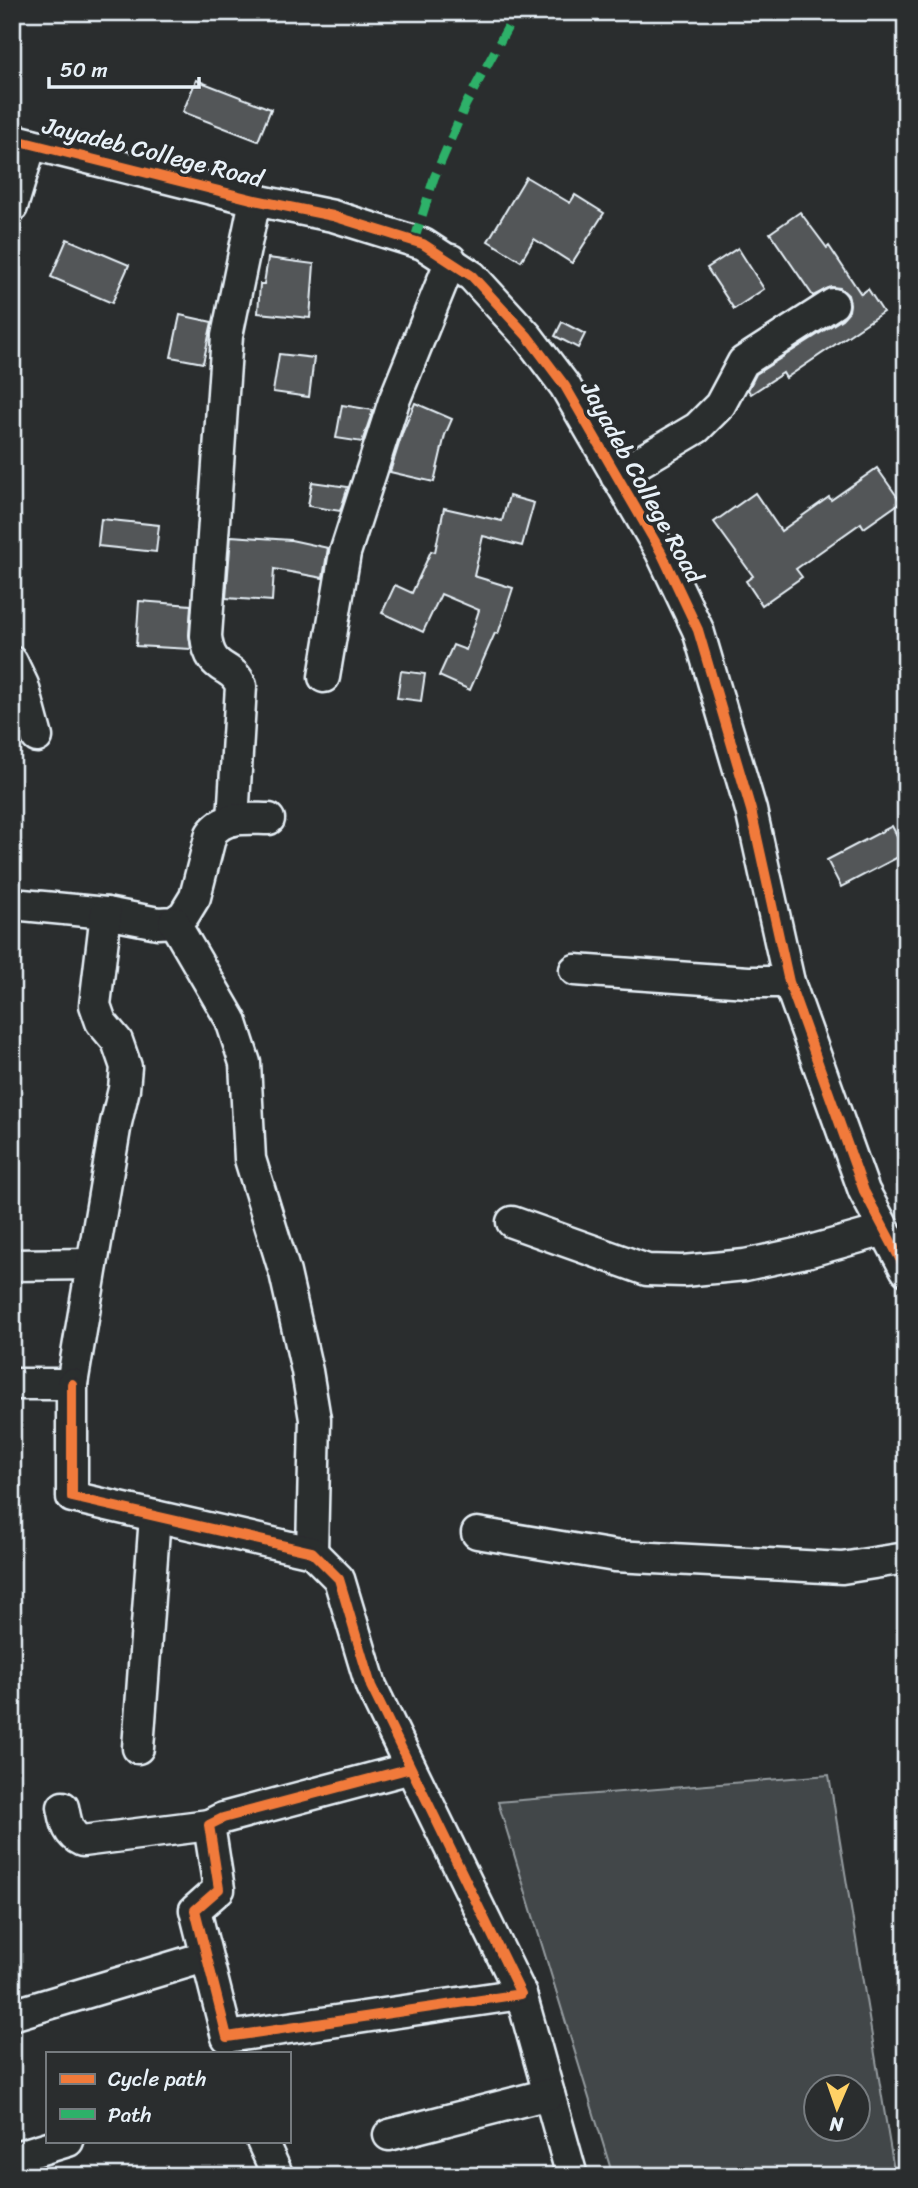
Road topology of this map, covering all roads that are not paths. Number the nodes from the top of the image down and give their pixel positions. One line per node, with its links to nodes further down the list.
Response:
1 (22, 141): 2 (street, Jayadeb College Road); 3 (street)
2 (255, 200): 4 (street, Jayadeb College Road); 11 (street)
3 (12, 207)
4 (451, 260): 6 (street, Jayadeb College Road); 8 (street)
5 (833, 304): 6 (street)
6 (616, 476): 16 (street, Jayadeb College Road)
7 (12, 662): 9 (street)
8 (324, 677)
9 (37, 737)
10 (269, 819): 11 (street)
11 (233, 820): 14 (street)
12 (12, 904): 13 (street)
13 (106, 913): 14 (street); 19 (street)
14 (174, 922): 26 (street)
15 (575, 970): 16 (street)
16 (789, 982): 18 (street, Jayadeb College Road)
17 (512, 1222): 18 (street)
18 (884, 1230): 21 (street, Jayadeb College Road)
19 (92, 1264): 20 (street); 23 (street)
20 (12, 1265)
21 (906, 1270)
22 (12, 1384): 23 (street)
23 (72, 1384): 24 (street)
24 (155, 1516): 26 (street); 28 (street)
25 (477, 1533): 27 (street)
26 (312, 1552): 29 (street)
27 (906, 1558)
28 (138, 1748)
29 (411, 1768): 31 (street); 33 (street)
30 (63, 1807): 31 (street)
31 (209, 1825): 32 (street)
32 (205, 1957): 34 (street); 35 (street)
33 (521, 1994): 35 (street); 36 (street)
34 (12, 2015)
35 (229, 2045)
36 (549, 2094): 37 (street); 42 (street)
37 (389, 2135)
38 (65, 2142): 40 (street)
39 (262, 2142): 41 (street)
40 (12, 2158)
41 (274, 2175)
42 (572, 2176)

